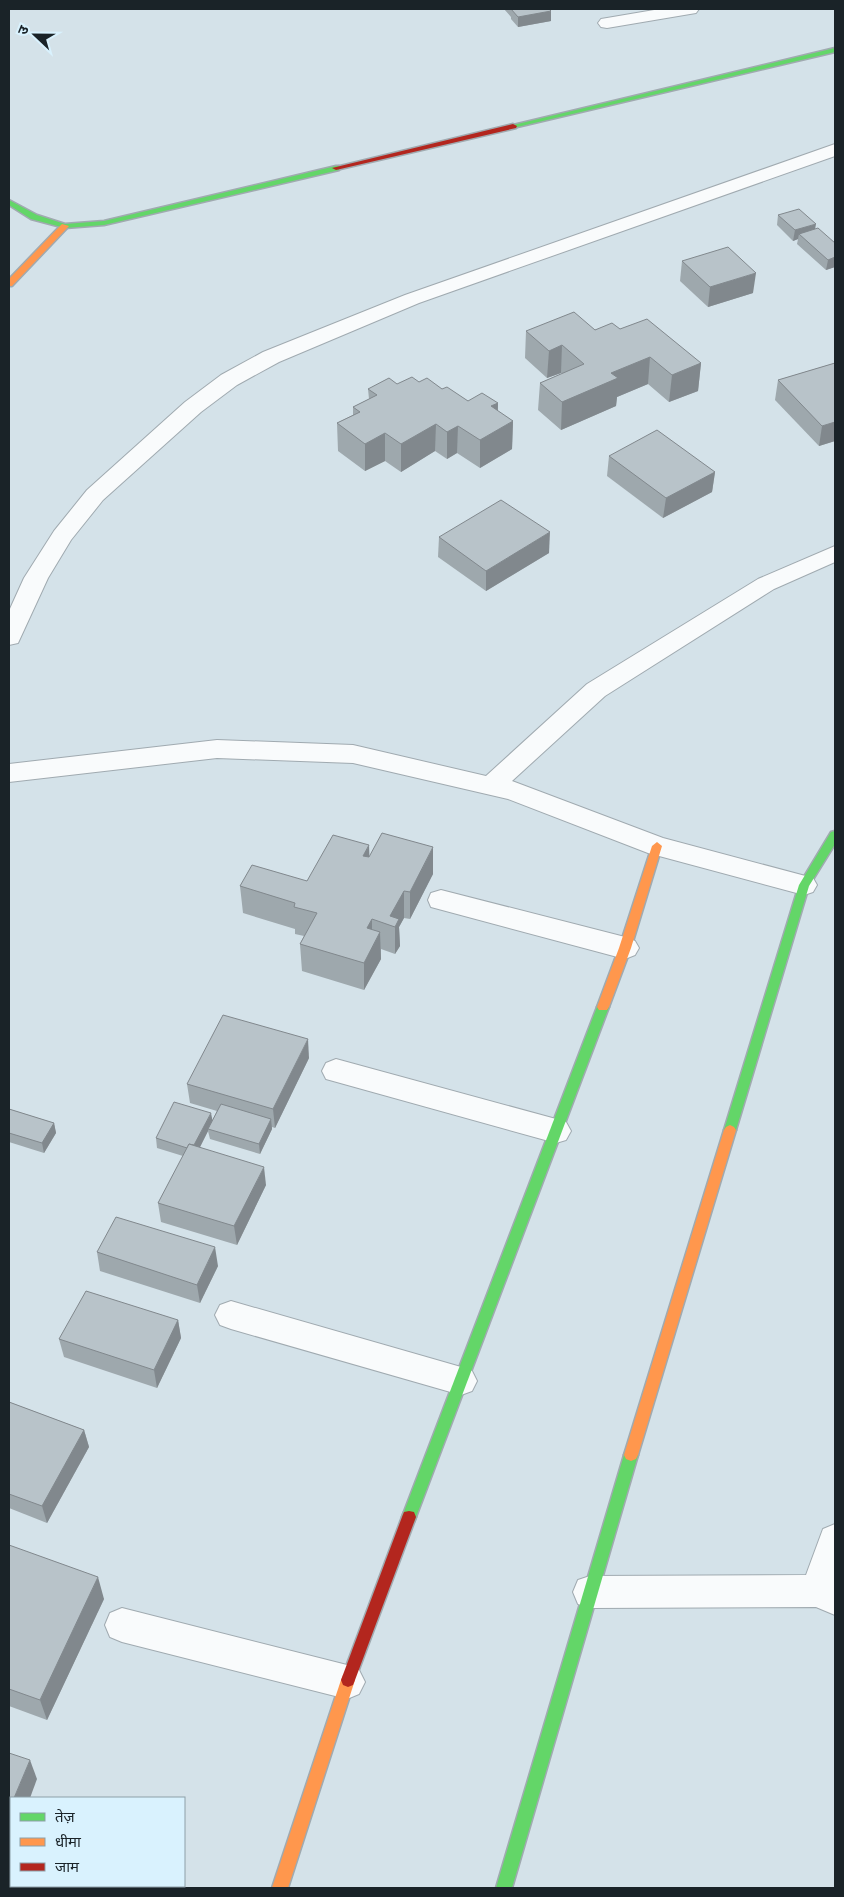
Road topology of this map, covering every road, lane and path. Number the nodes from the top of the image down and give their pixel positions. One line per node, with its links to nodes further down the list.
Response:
1 (690, 9): 2 (street)
2 (607, 23)
3 (835, 50): 6 (street)
4 (835, 150): 9 (street)
5 (9, 202): 6 (street)
6 (65, 226): 7 (street)
7 (9, 284)
8 (835, 553): 11 (street)
9 (9, 638)
10 (9, 773): 11 (street)
11 (492, 786): 13 (street)
12 (835, 835): 14 (street)
13 (657, 846): 14 (street); 16 (street)
14 (804, 885): 22 (street)
15 (442, 900): 16 (street)
16 (625, 948): 18 (street)
17 (336, 1071): 18 (street)
18 (556, 1130): 20 (street)
19 (231, 1315): 20 (street)
20 (461, 1381): 25 (street)
21 (835, 1540): 23 (street)
22 (590, 1592): 23 (street); 27 (street)
23 (827, 1595)
24 (122, 1625): 25 (street)
25 (347, 1682): 26 (street)
26 (280, 1888)
27 (504, 1888)

